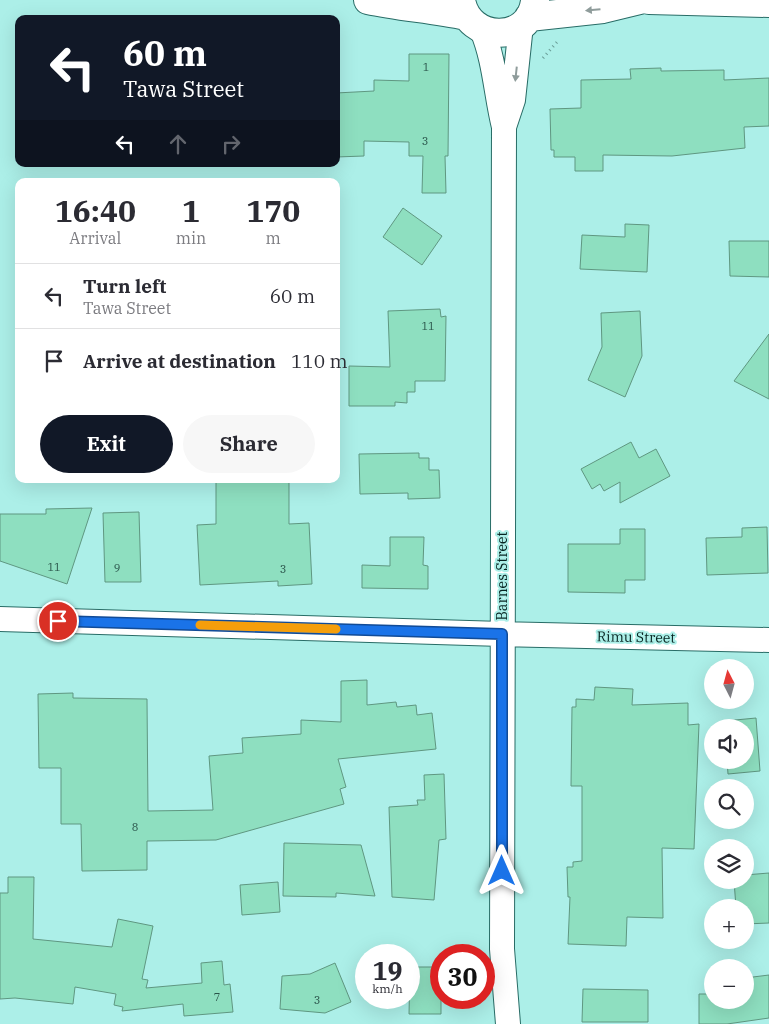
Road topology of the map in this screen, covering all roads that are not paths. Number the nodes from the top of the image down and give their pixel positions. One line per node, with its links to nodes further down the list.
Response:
1 (368, 0): 6 (street)
2 (640, 0): 5 (street, one-way to 5)
3 (649, 0): 4 (street)
4 (769, 3)
5 (528, 14): 6 (street); 7 (street, Barnes Street, one-way to 7)
6 (470, 15): 7 (street, Barnes Street)
7 (504, 127): 9 (street, Barnes Street)
8 (0, 619): 9 (street, Rimu Street)
9 (502, 634): 10 (street, Rimu Street); 11 (street, Barnes Street)
10 (769, 640)
11 (508, 1024)

